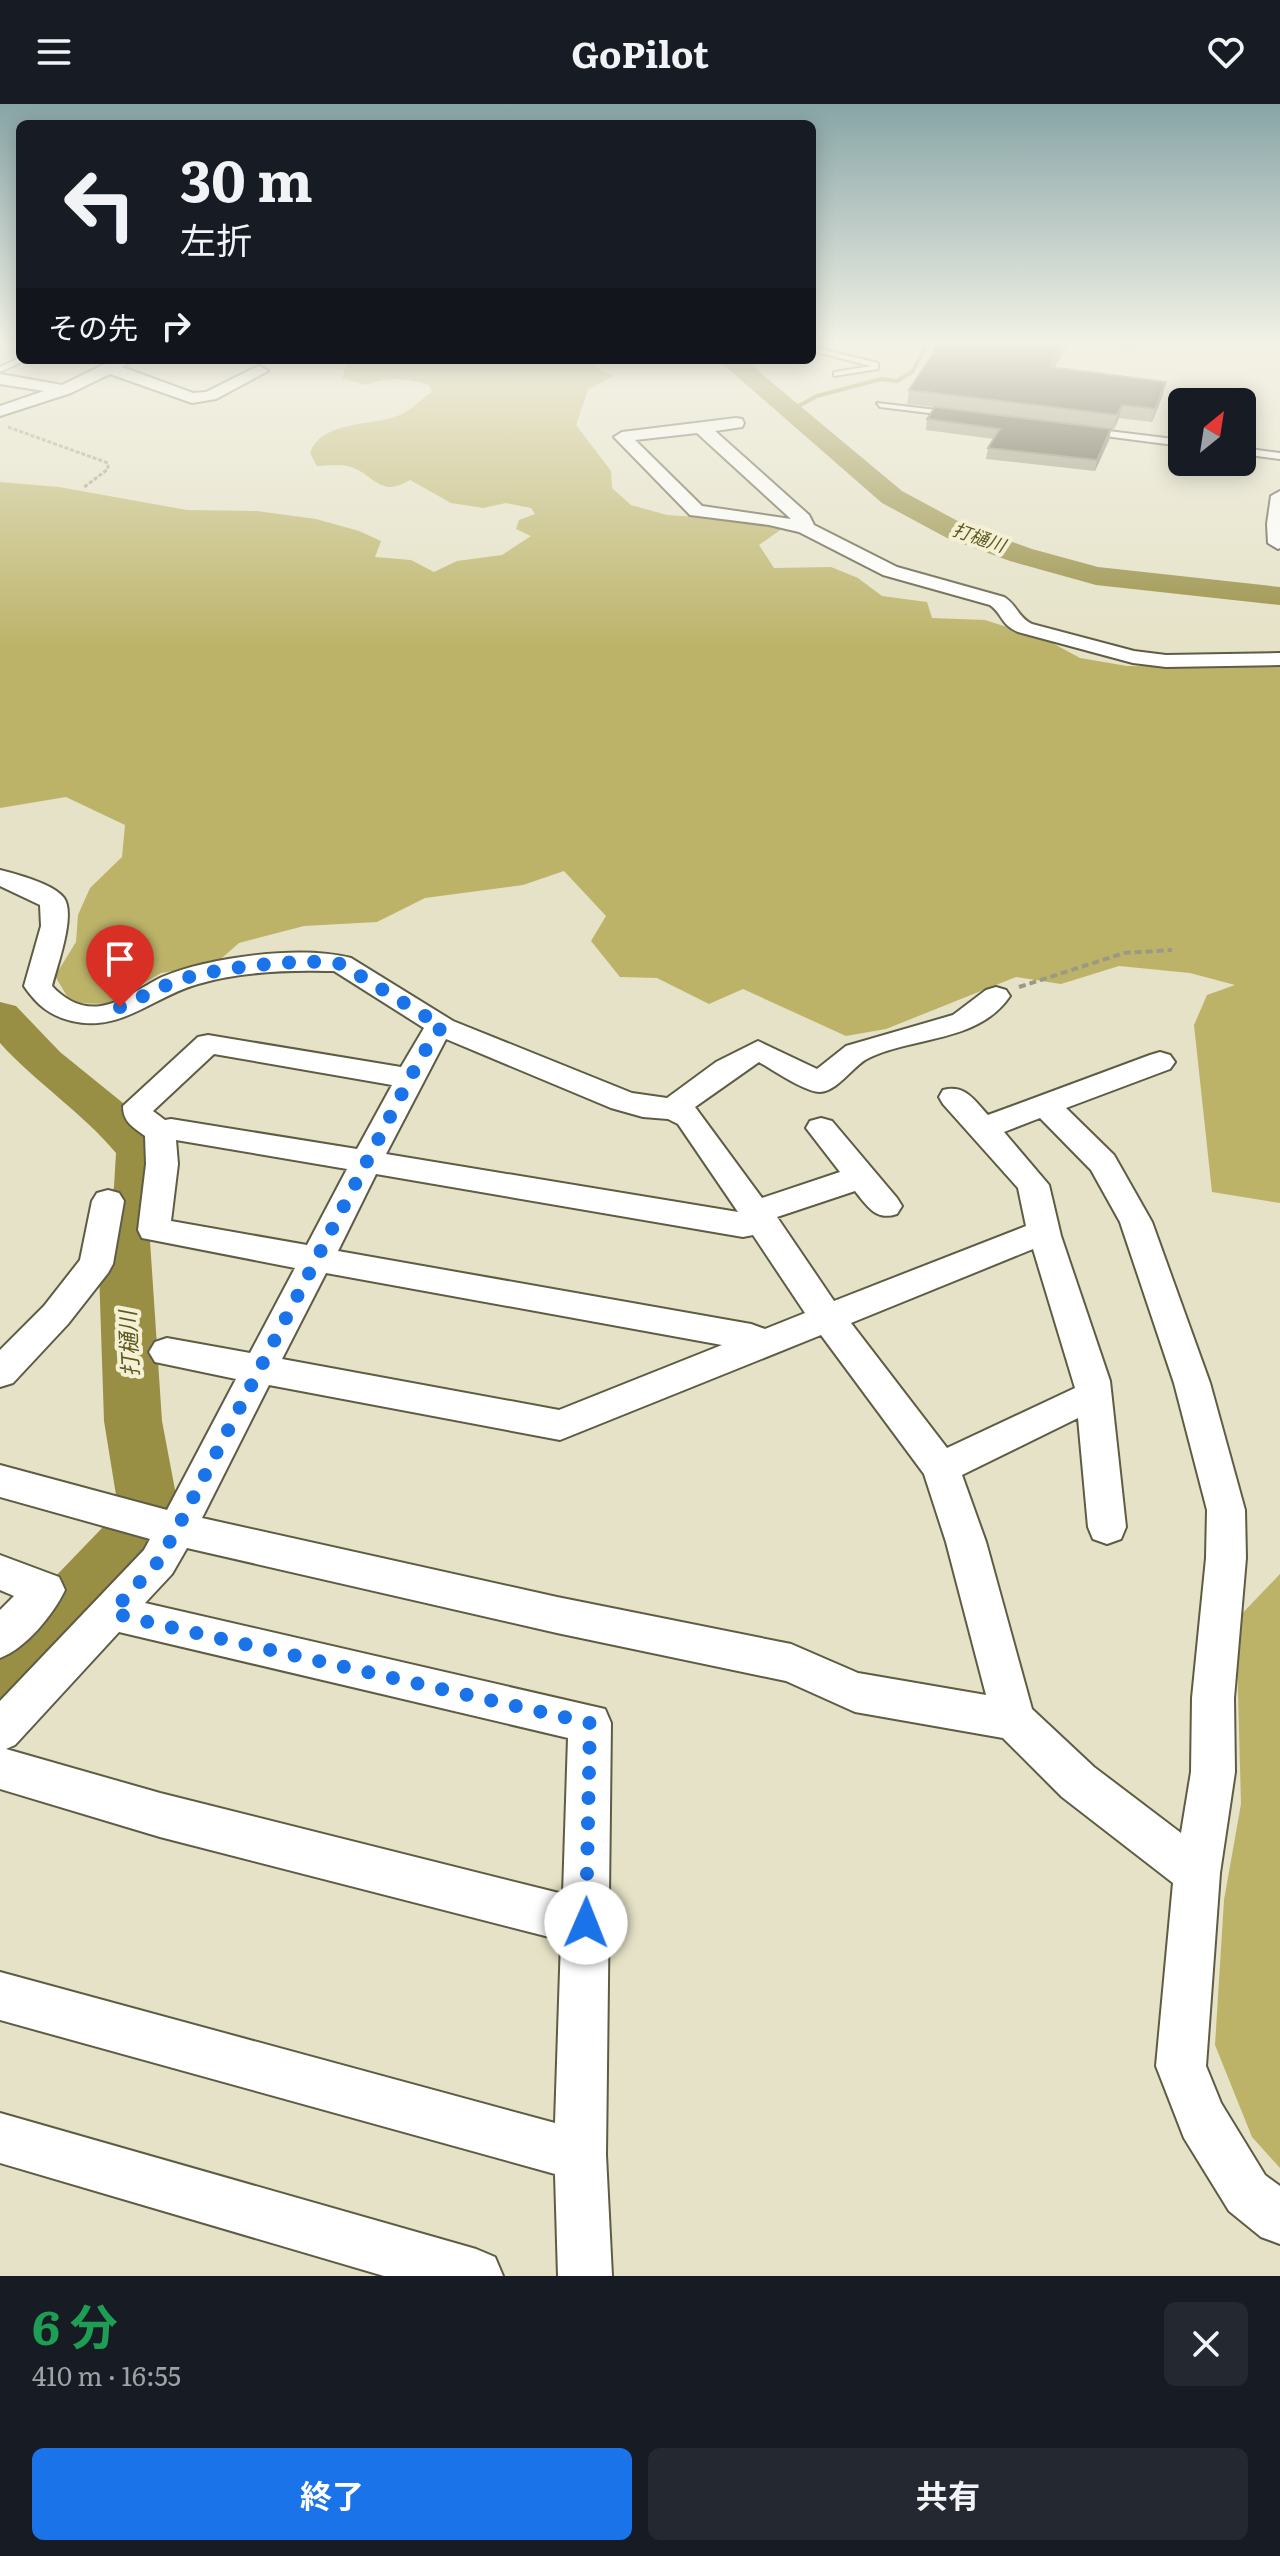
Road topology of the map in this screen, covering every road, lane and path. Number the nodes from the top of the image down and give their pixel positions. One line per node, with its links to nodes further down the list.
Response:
1 (56, 444): 6 (path)
2 (629, 444): 8 (street)
3 (720, 444): 8 (street)
4 (1256, 453): 5 (lane)
5 (1280, 456)
6 (83, 488)
7 (1280, 496): 9 (street)
8 (806, 528): 10 (street)
9 (1278, 543)
10 (1280, 659)
11 (0, 878): 14 (street)
12 (1172, 950): 13 (path)
13 (996, 996): 19 (street)
14 (443, 1027): 16 (street); 19 (street)
15 (1160, 1062): 18 (street)
16 (410, 1078): 22 (street); 23 (street)
17 (954, 1097): 21 (street)
18 (1046, 1106): 21 (street); 46 (street)
19 (673, 1109): 27 (street)
20 (821, 1128): 24 (street)
21 (983, 1128): 28 (street)
22 (160, 1132): 23 (street); 29 (street)
23 (366, 1163): 27 (street); 29 (street)
24 (859, 1178): 26 (street); 27 (street)
25 (108, 1201): 34 (street)
26 (886, 1206)
27 (760, 1217): 30 (street)
28 (1045, 1236): 30 (street); 35 (street)
29 (316, 1260): 31 (street); 33 (street)
30 (828, 1319): 31 (street); 36 (street)
31 (762, 1345): 33 (street)
32 (167, 1352): 33 (street)
33 (258, 1370): 38 (street)
34 (0, 1373)
35 (1095, 1404): 36 (street); 39 (street)
36 (941, 1468): 43 (street)
37 (0, 1481): 38 (street)
38 (168, 1527): 41 (street); 43 (street)
39 (1107, 1527)
40 (0, 1572): 42 (street)
41 (113, 1611): 44 (street); 47 (street)
42 (0, 1639)
43 (1014, 1720): 46 (street)
44 (0, 1731)
45 (0, 1768): 47 (street)
46 (1197, 1873): 51 (street)
47 (586, 1923): 50 (street)
48 (0, 1996): 50 (street)
49 (0, 2138): 52 (street)
50 (580, 2155): 53 (street)
51 (1280, 2218)
52 (476, 2276)
53 (585, 2276)

